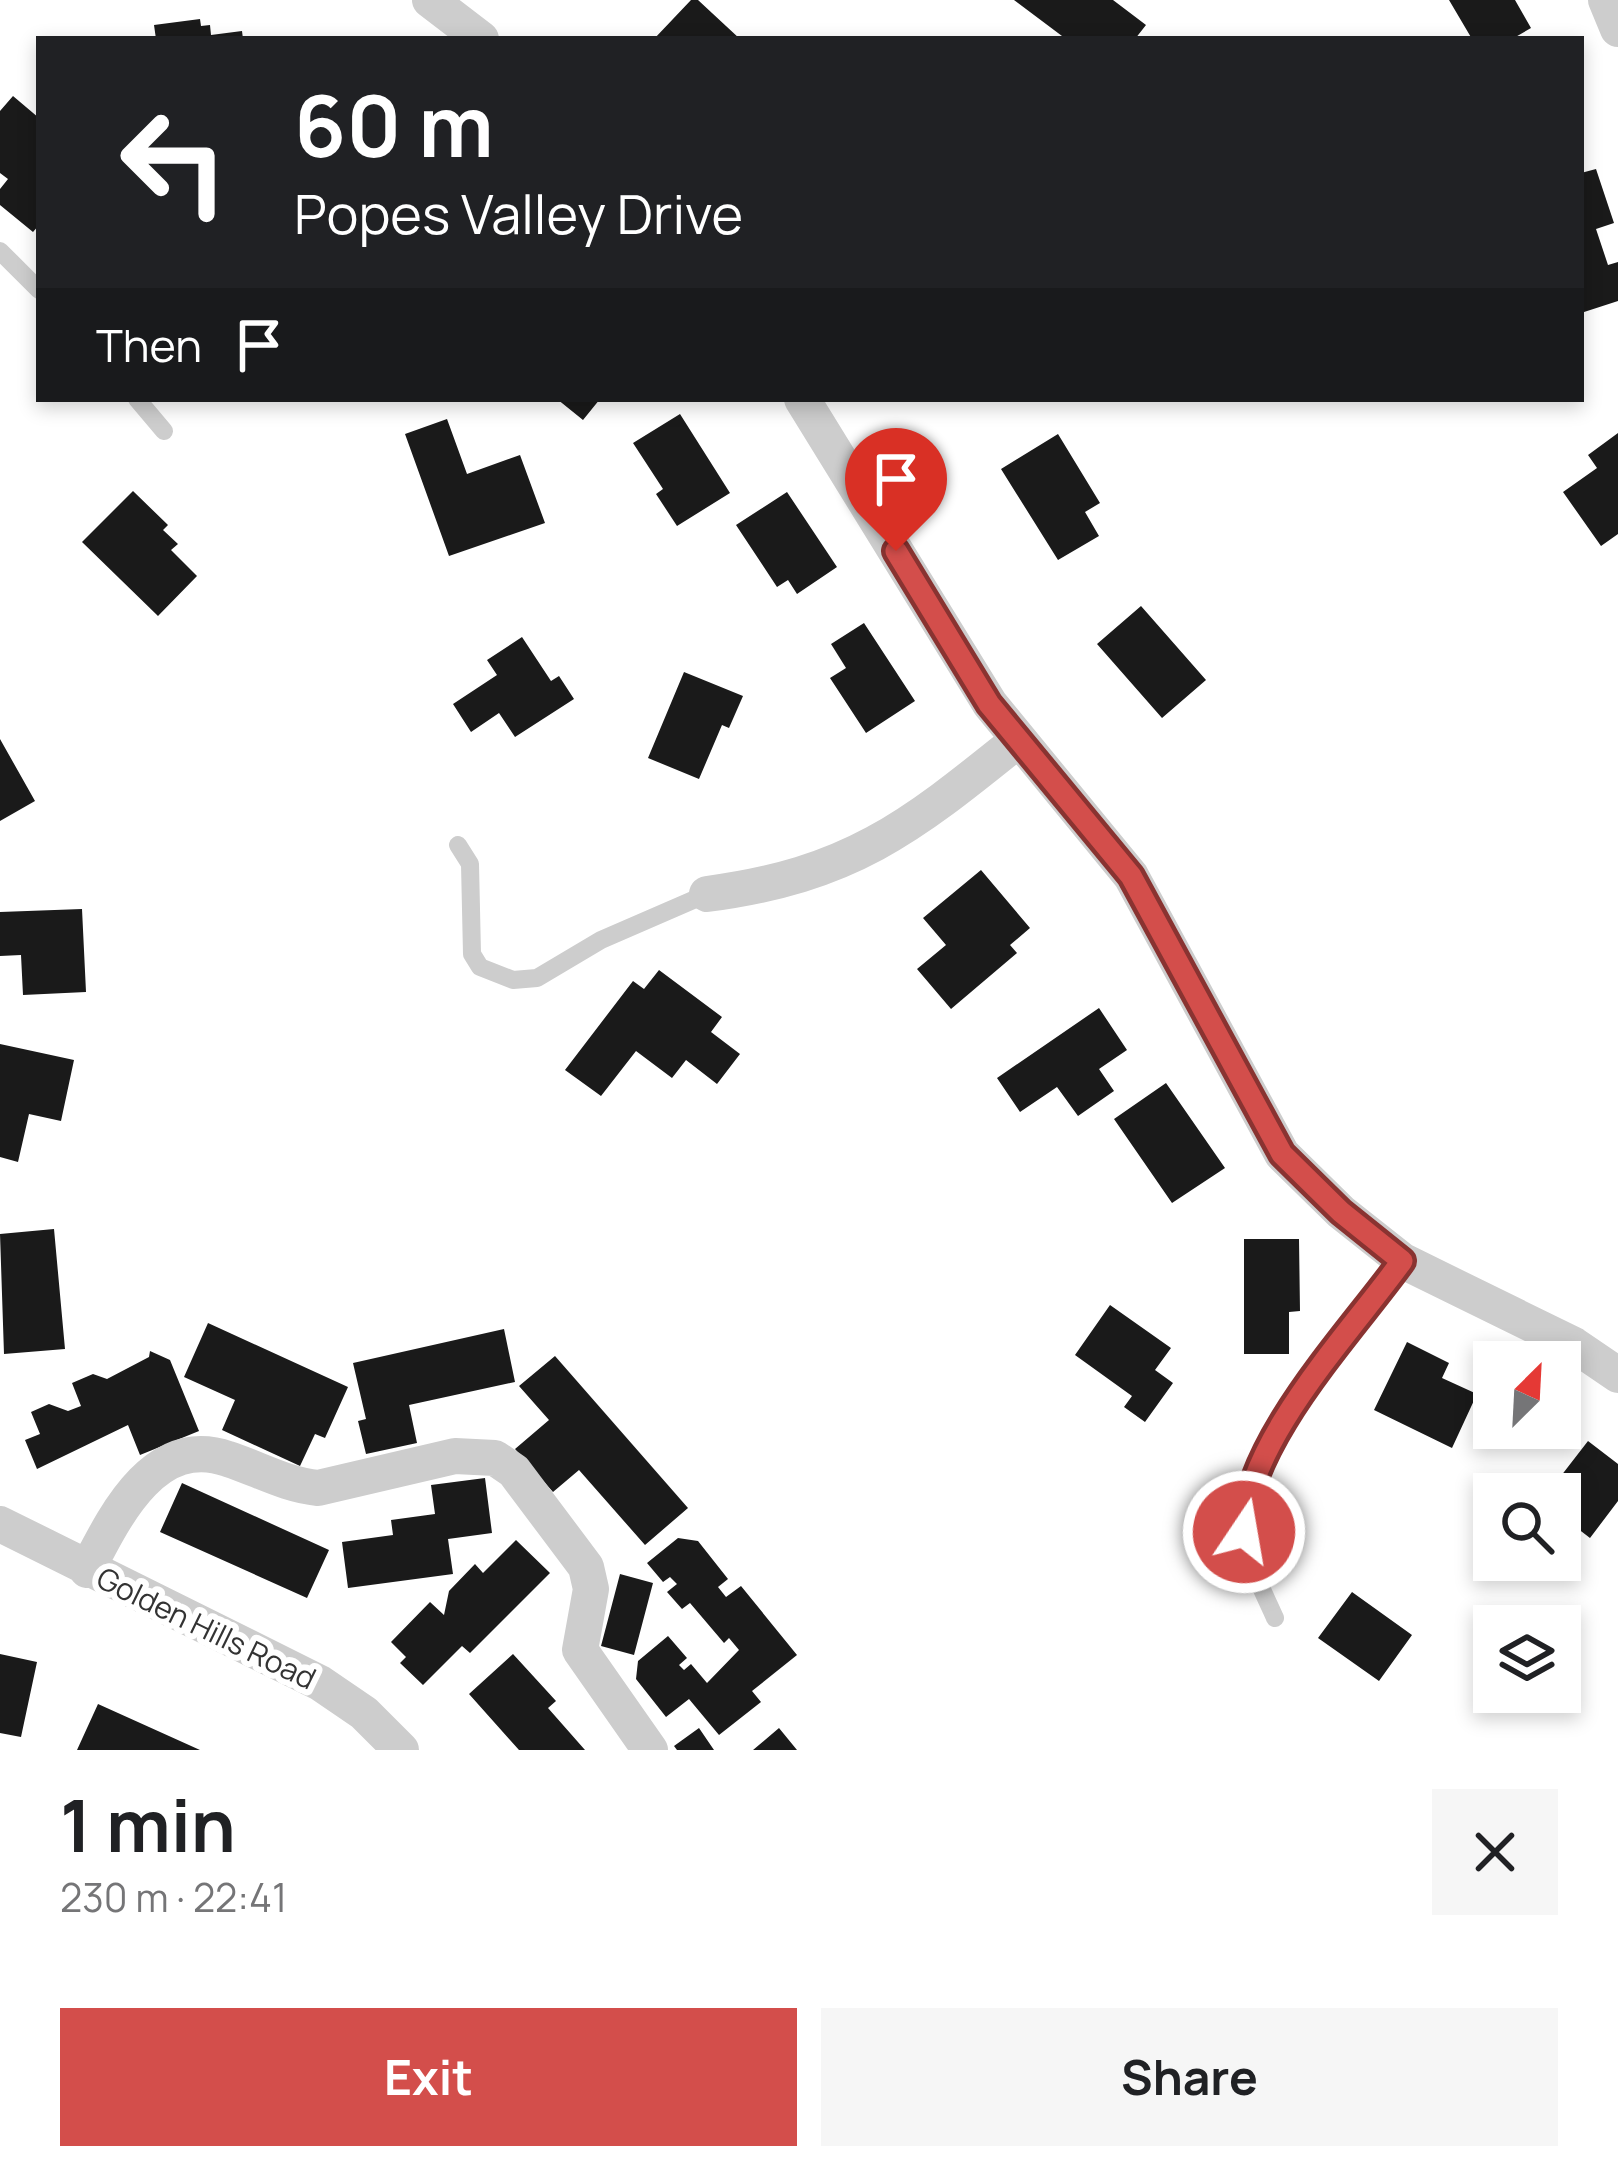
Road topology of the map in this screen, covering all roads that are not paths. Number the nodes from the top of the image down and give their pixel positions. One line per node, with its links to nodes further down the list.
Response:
1 (1606, 0): 3 (street)
2 (441, 18): 4 (street)
3 (1618, 29)
4 (475, 36)
5 (0, 251): 6 (lane)
6 (36, 287)
7 (140, 402): 9 (lane)
8 (804, 402): 10 (street)
9 (164, 431)
10 (1017, 741): 12 (street); 13 (street)
11 (458, 845): 12 (lane)
12 (707, 894)
13 (1402, 1261): 14 (street); 17 (lane)
14 (1618, 1375)
15 (0, 1524): 16 (street, Golden Hills Road)
16 (87, 1570): 18 (street, Golden Hills Road); 19 (street)
17 (1276, 1618)
18 (401, 1750)
19 (650, 1750)

